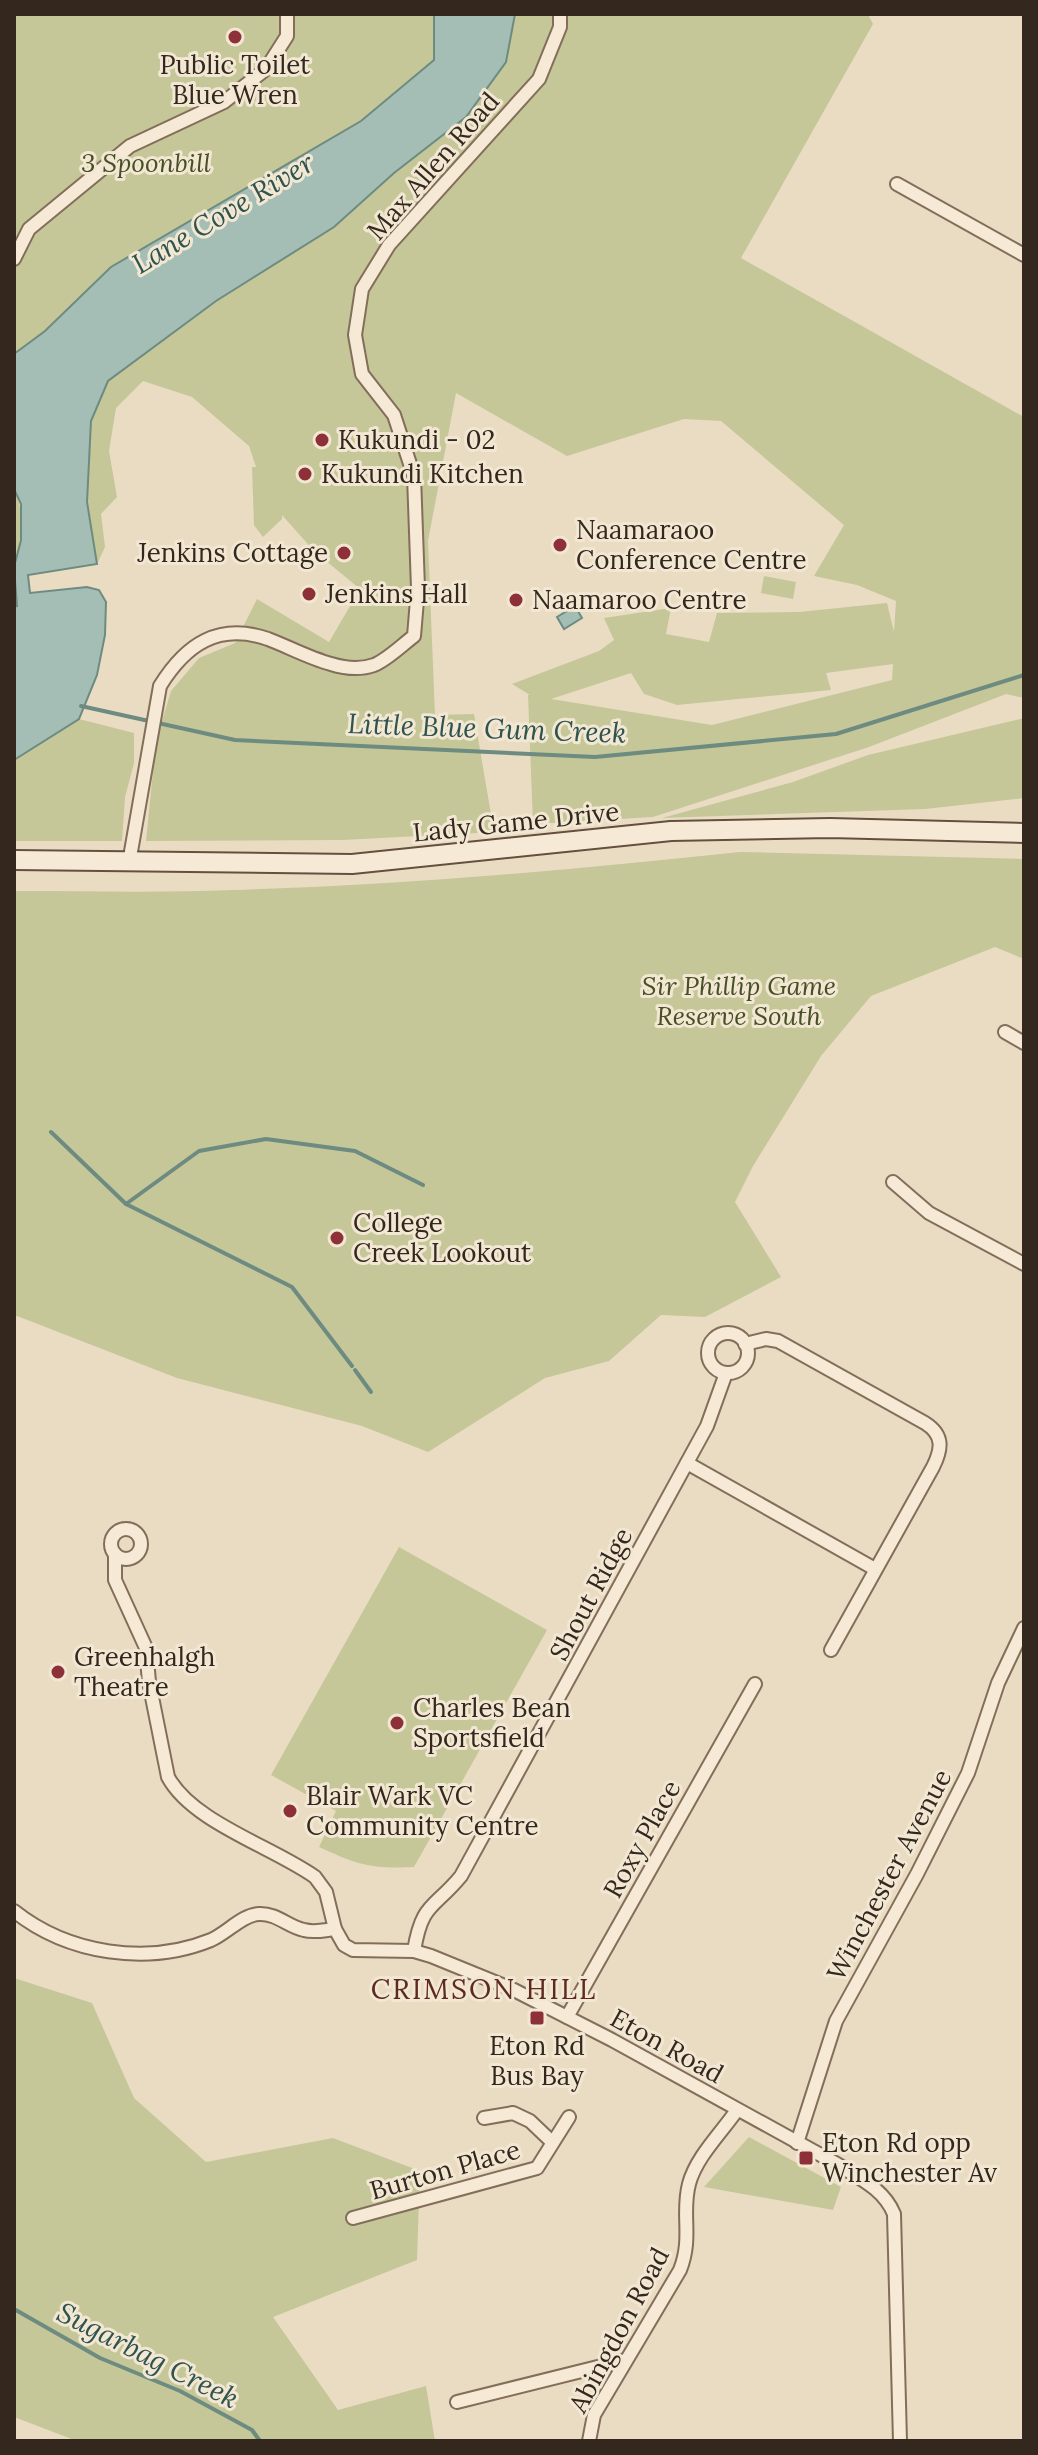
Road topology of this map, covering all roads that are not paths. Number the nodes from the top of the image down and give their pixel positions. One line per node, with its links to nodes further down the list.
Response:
1 (287, 14): 5 (street)
2 (560, 14): 8 (street, Max Allen Road)
3 (897, 184): 4 (street)
4 (1024, 255)
5 (14, 259)
6 (1024, 833): 8 (main road, Lady Game Drive)
7 (14, 860): 8 (main road, Lady Game Drive)
8 (129, 863)
9 (1005, 1032): 10 (street)
10 (1024, 1043)
11 (893, 1182): 12 (street)
12 (1024, 1264)
13 (745, 1344): 14 (street); 14 (street); 17 (street)
14 (726, 1373): 15 (street, Shout Ridge)
15 (687, 1463): 17 (street); 23 (street, Shout Ridge)
16 (115, 1554): 22 (street)
17 (875, 1569): 19 (street)
18 (1024, 1628): 29 (street, Winchester Avenue)
19 (831, 1650)
20 (755, 1684): 24 (street, Roxy Place)
21 (14, 1911): 22 (street)
22 (335, 1929): 23 (street, Eton Road)
23 (414, 1951): 24 (street, Eton Road)
24 (567, 2017): 25 (street, Eton Road)
25 (737, 2110): 29 (street, Eton Road); 31 (street, Abingdon Road)
26 (569, 2117): 28 (street, Burton Place)
27 (484, 2118): 28 (street)
28 (552, 2142): 30 (street, Burton Place)
29 (797, 2143): 34 (street, Eton Road)
30 (353, 2218)
31 (626, 2360): 32 (street); 33 (street, Abingdon Road)
32 (457, 2402)
33 (589, 2441)
34 (900, 2441)

